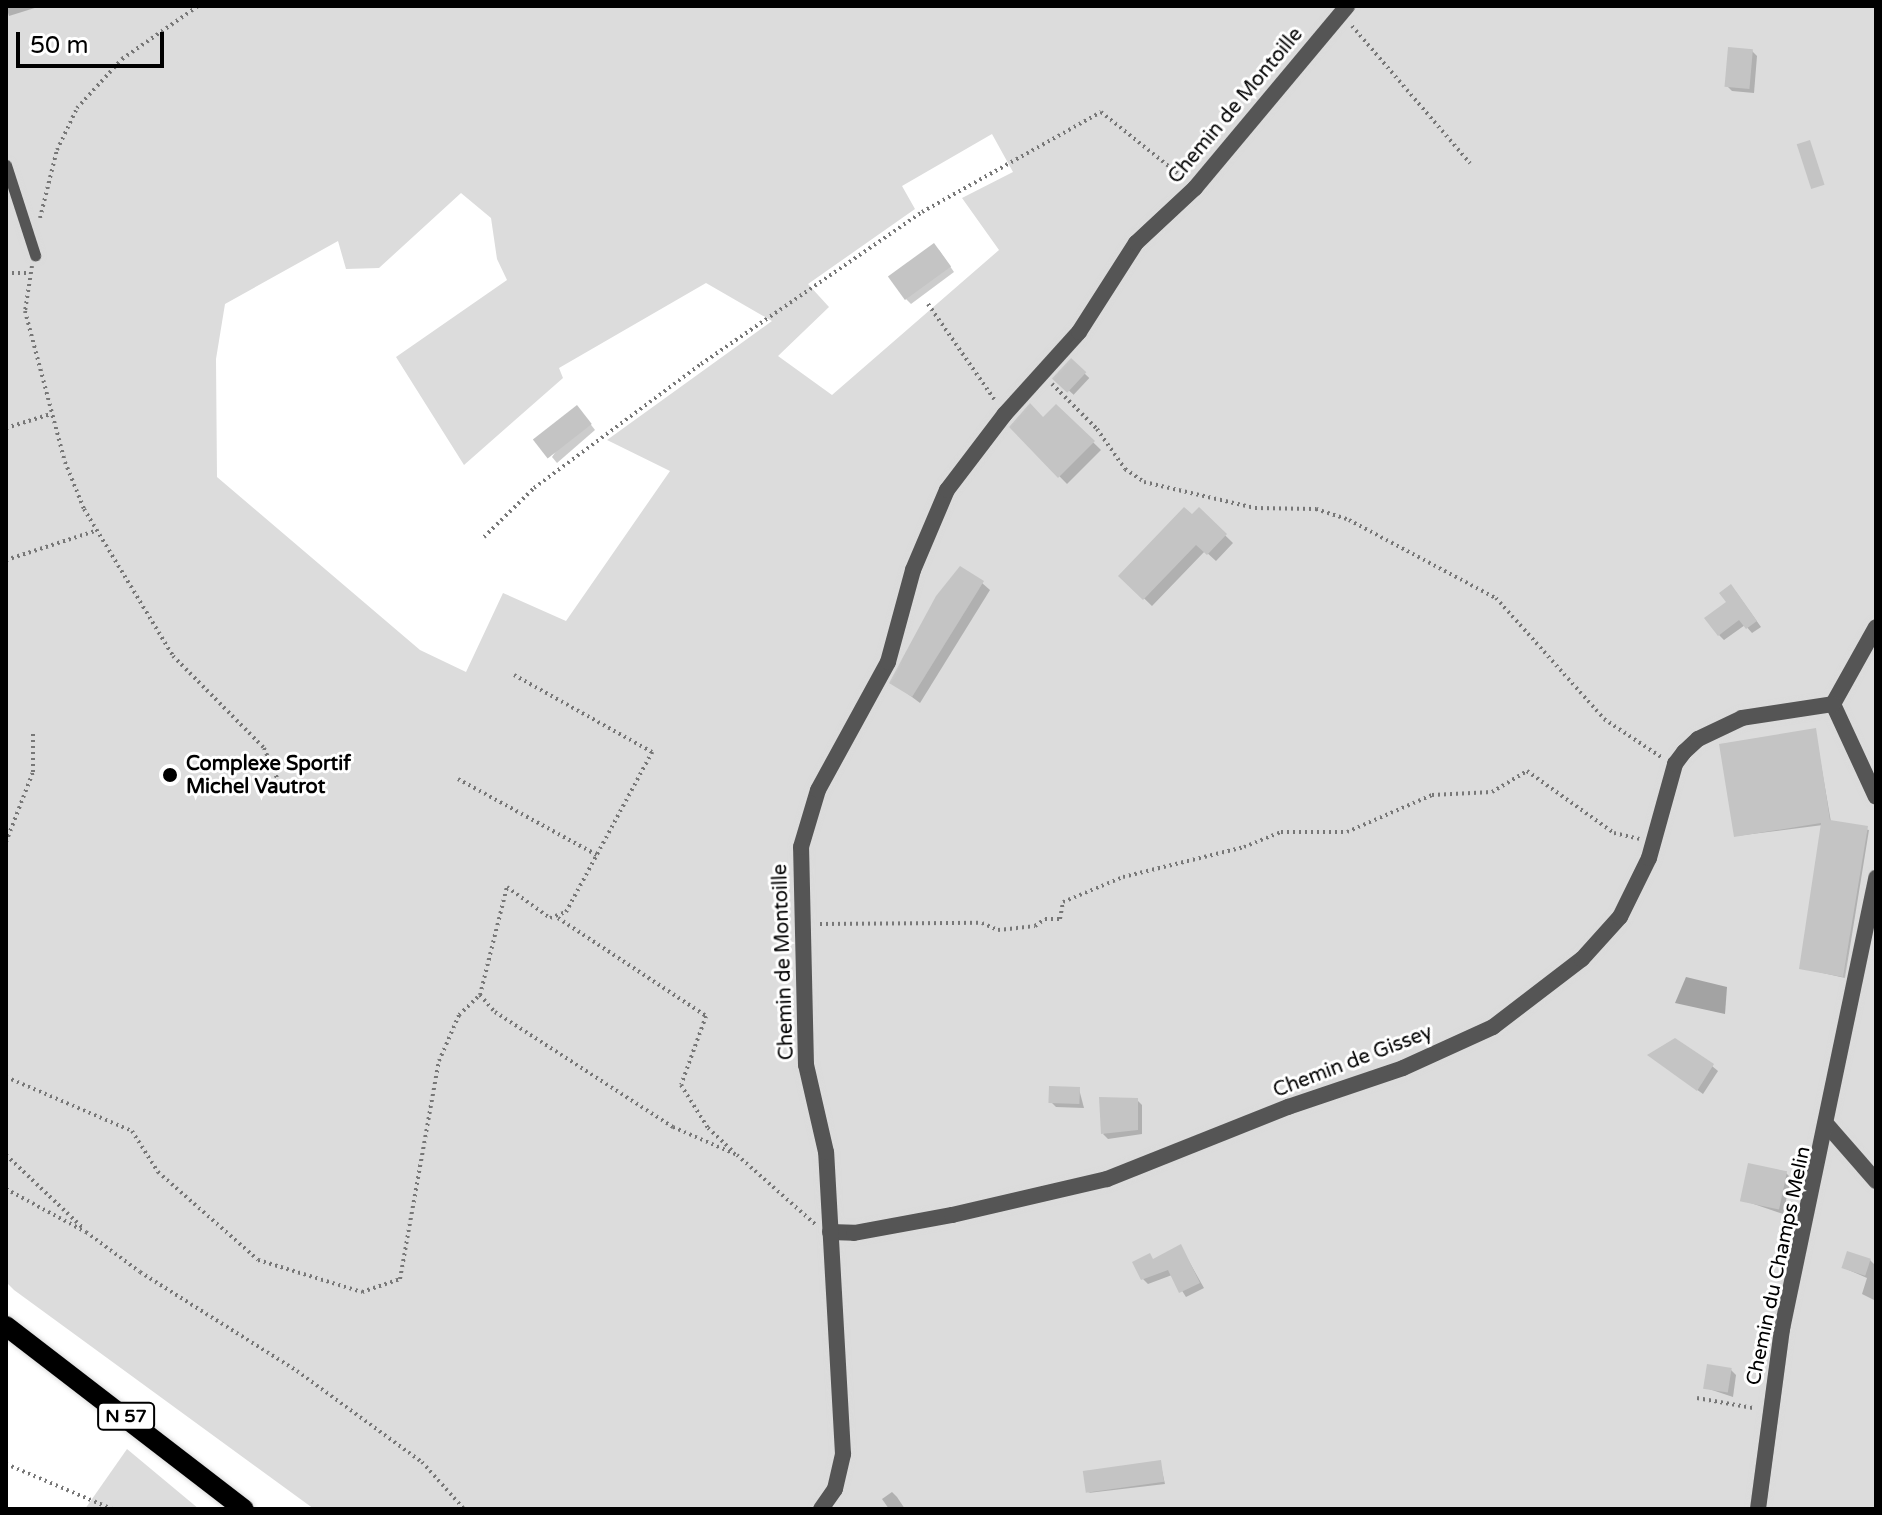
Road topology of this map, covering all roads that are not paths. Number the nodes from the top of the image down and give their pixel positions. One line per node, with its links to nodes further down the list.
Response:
1 (1344, 10): 10 (street, Chemin de Montoille)
2 (6, 165): 3 (lane)
3 (35, 255)
4 (1876, 627): 5 (street)
5 (1833, 704): 6 (street); 10 (street, Chemin de Gissey)
6 (1876, 797)
7 (1876, 878): 8 (street, Chemin du Champs Melin)
8 (1828, 1126): 9 (street); 14 (street, Chemin du Champs Melin)
9 (1876, 1181)
10 (830, 1232): 13 (street, Chemin de Montoille)
11 (6, 1326): 12 (main road, N 57)
12 (244, 1509)
13 (821, 1509)
14 (1758, 1509)

